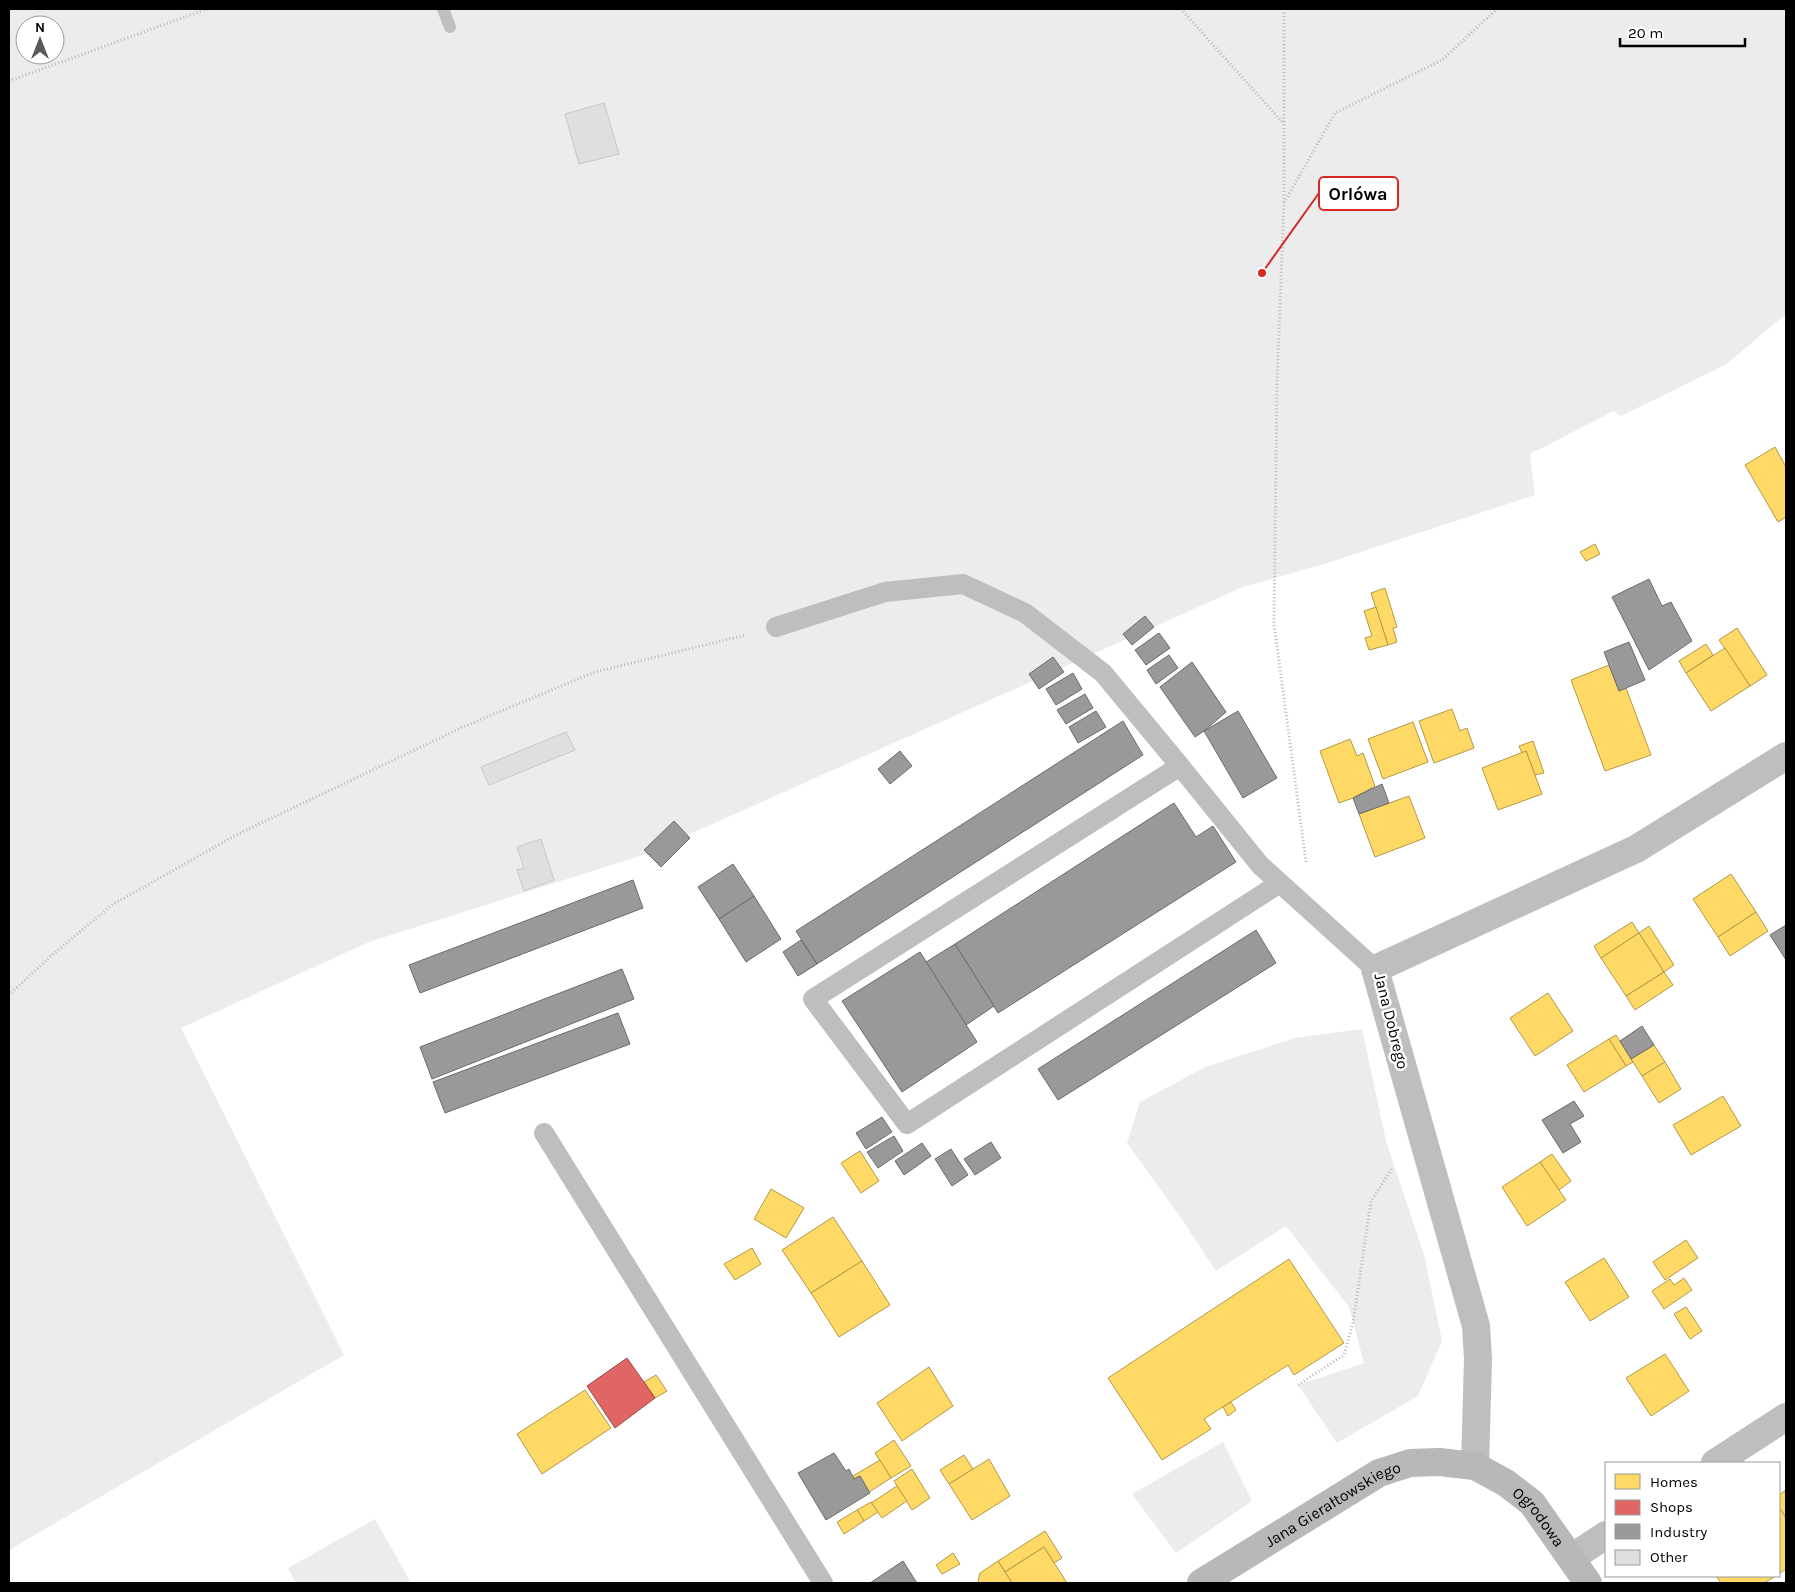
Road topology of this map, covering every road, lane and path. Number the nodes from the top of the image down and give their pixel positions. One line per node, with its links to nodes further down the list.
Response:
1 (207, 9): 5 (path)
2 (1181, 9): 6 (path)
3 (1284, 9): 6 (path)
4 (1497, 9): 7 (path)
5 (9, 81)
6 (1284, 125): 7 (path)
7 (1284, 203): 12 (path)
8 (776, 627): 10 (lane); 14 (path)
9 (1786, 756): 13 (street, Jana Dobrego)
10 (1180, 766): 11 (lane); 11 (lane)
11 (1280, 883): 12 (lane)
12 (1313, 913): 13 (lane)
13 (1375, 969): 15 (street, Jana Dobrego)
14 (9, 996)
15 (1419, 1126): 17 (path); 20 (street, Jana Dobrego)
16 (544, 1133): 23 (lane)
17 (1298, 1385)
18 (1786, 1417): 19 (street)
19 (1717, 1462)
20 (1475, 1466): 22 (street, Ogrodowa); 24 (street, Jana Gierałtowskiego)
21 (1605, 1536): 22 (street)
22 (1571, 1558): 25 (street, Ogrodowa)
23 (823, 1583)
24 (1201, 1583)
25 (1588, 1583)

